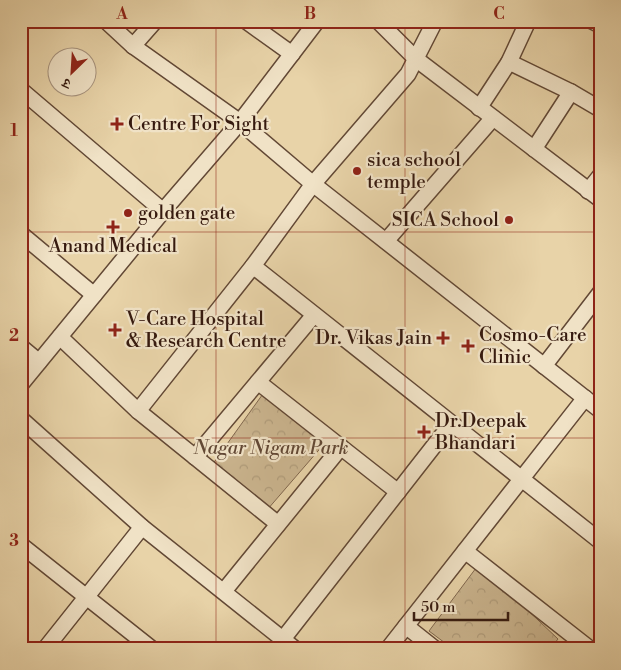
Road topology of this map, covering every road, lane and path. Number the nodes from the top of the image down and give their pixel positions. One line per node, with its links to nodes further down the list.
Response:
1 (106, 21): 10 (street)
2 (154, 21): 10 (street)
3 (246, 21): 11 (street)
4 (317, 21): 11 (street)
5 (378, 21): 12 (street)
6 (435, 21): 12 (street)
7 (528, 21): 13 (street)
8 (592, 21): 9 (street)
9 (600, 25)
10 (132, 46): 19 (street)
11 (292, 54): 19 (street)
12 (416, 59): 16 (street); 22 (street)
13 (509, 62): 15 (street); 16 (street)
14 (21, 90): 24 (street)
15 (571, 92): 17 (street); 20 (street)
16 (479, 108): 18 (street)
17 (600, 108)
18 (493, 118): 20 (street); 26 (street)
19 (240, 122): 22 (street); 24 (street)
20 (534, 150): 23 (street)
21 (600, 176): 23 (street)
22 (314, 184): 26 (street); 27 (street)
23 (594, 195)
24 (163, 211): 29 (street)
25 (21, 234): 29 (street)
26 (386, 241): 34 (street)
27 (253, 266): 30 (street); 39 (street)
28 (600, 293): 34 (street)
29 (94, 295): 31 (street)
30 (314, 315): 35 (street); 41 (street)
31 (60, 337): 33 (street); 39 (street)
32 (21, 347): 33 (street)
33 (39, 362): 36 (street)
34 (544, 366): 37 (street)
35 (258, 382): 42 (street); 43 (street)
36 (21, 384)
37 (585, 398): 38 (street); 44 (street)
38 (600, 410)
39 (138, 411): 43 (street)
40 (21, 419): 47 (street)
41 (451, 424): 44 (street); 45 (street)
42 (341, 447): 45 (street); 46 (street)
43 (195, 457): 46 (street)
44 (522, 479): 48 (street); 50 (street)
45 (398, 492): 54 (street)
46 (278, 524): 51 (street)
47 (142, 526): 51 (street); 52 (street)
48 (600, 541)
49 (21, 545): 52 (street)
50 (465, 551): 53 (street); 55 (street)
51 (224, 591): 54 (street)
52 (87, 597): 56 (street); 57 (street)
53 (406, 626): 59 (street); 60 (street)
54 (283, 639): 58 (street)
55 (571, 643): 61 (street)
56 (45, 649)
57 (152, 649)
58 (295, 649)
59 (388, 649)
60 (435, 649)
61 (590, 649)

